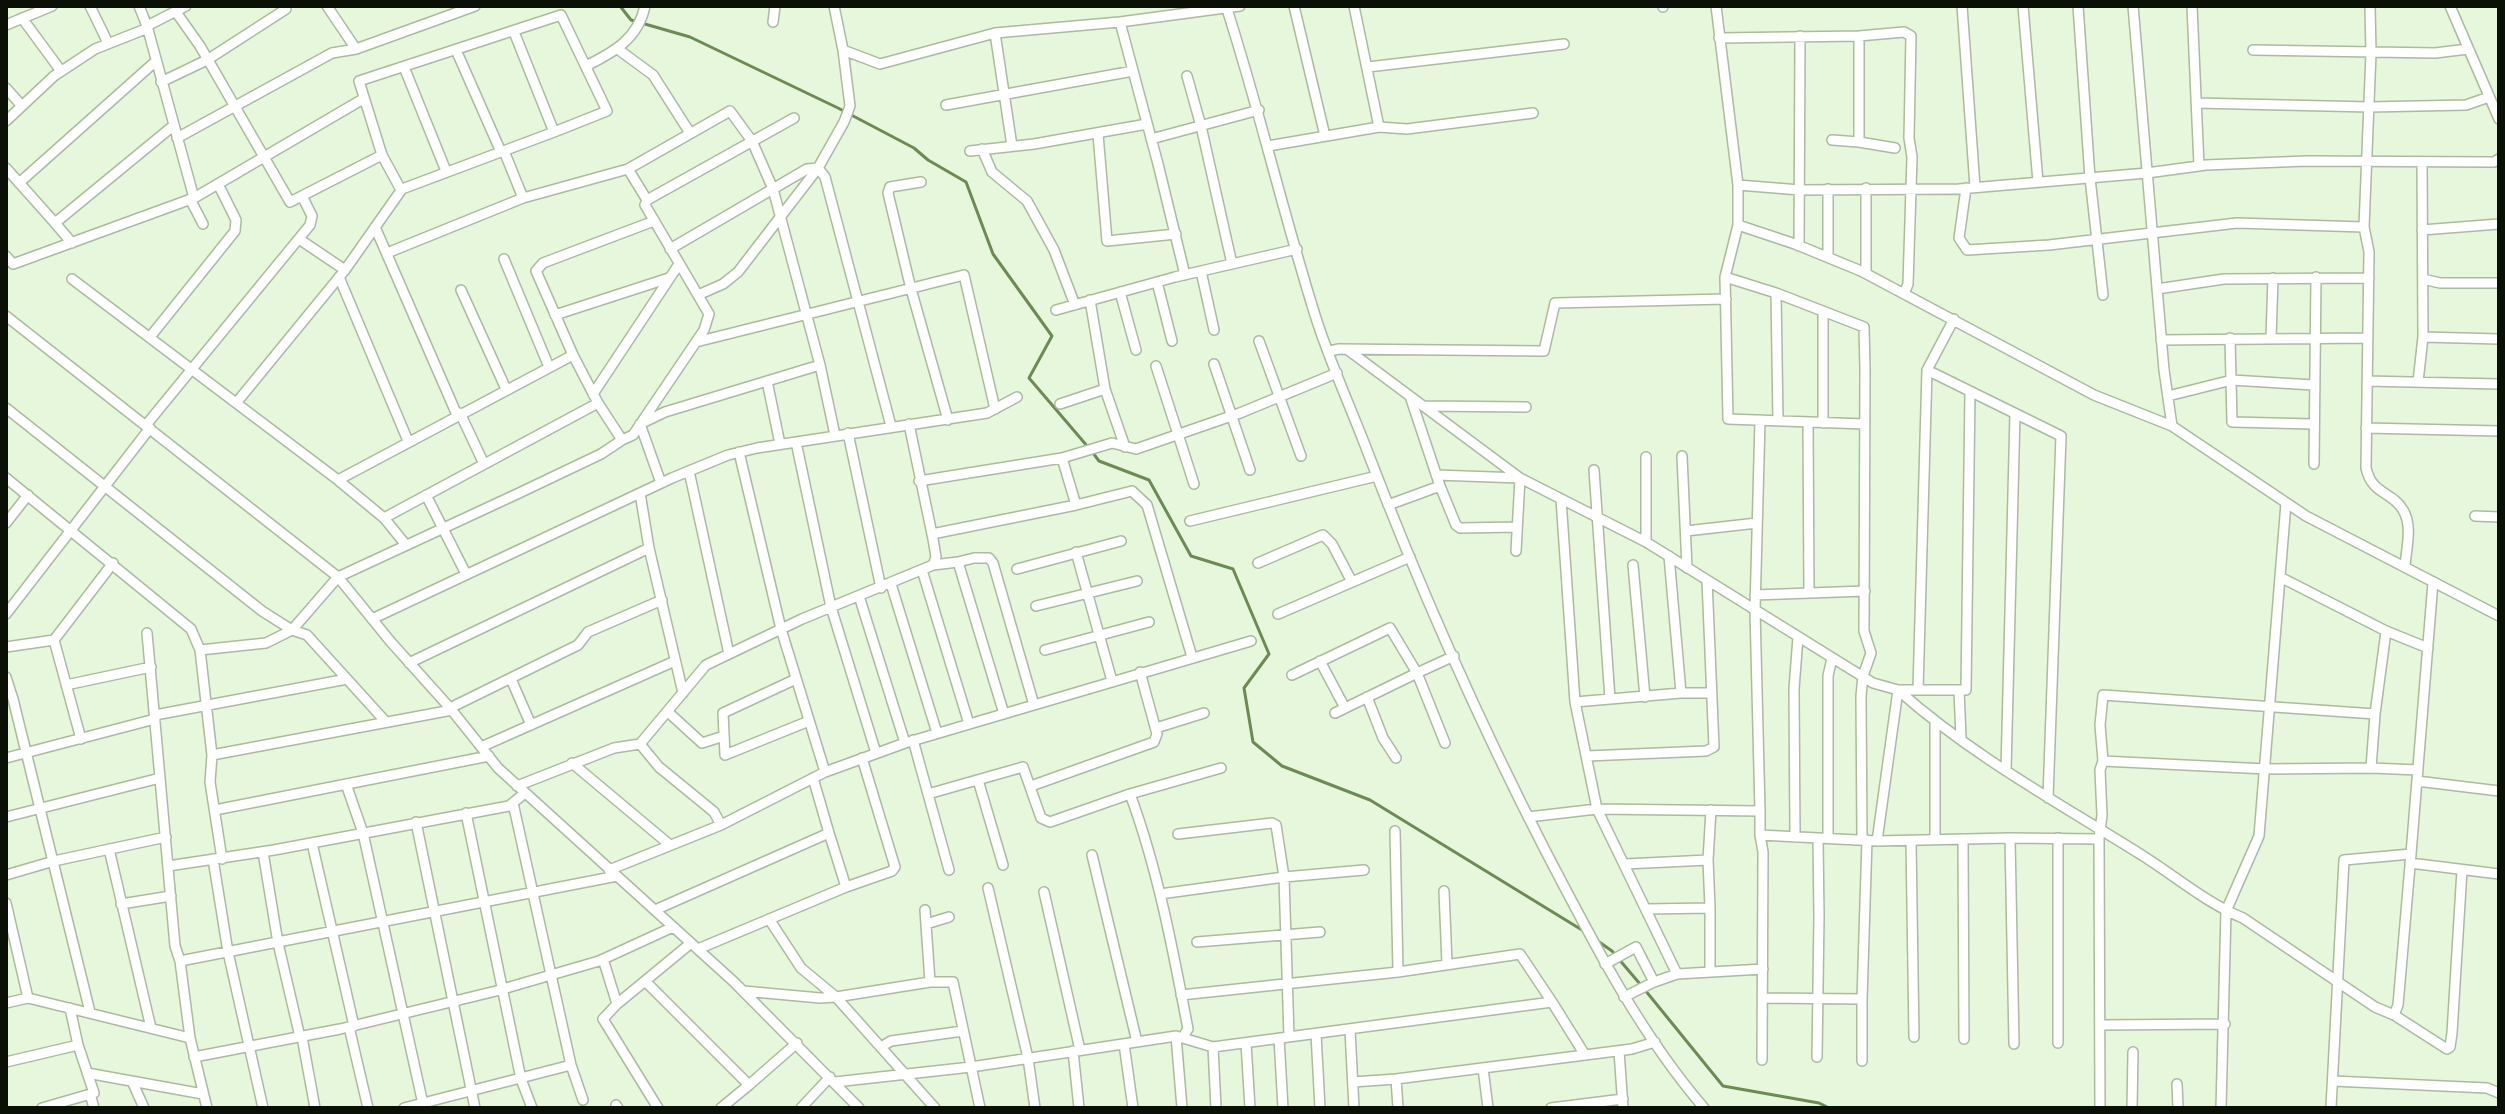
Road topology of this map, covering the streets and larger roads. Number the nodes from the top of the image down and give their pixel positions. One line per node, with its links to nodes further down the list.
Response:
1 (52, 6): 24 (street)
2 (90, 6): 34 (street)
3 (139, 6): 28 (street)
4 (186, 6): 23 (street)
5 (327, 6): 36 (street)
6 (475, 6): 36 (street)
7 (775, 6): 25 (street)
8 (834, 6): 40 (street)
9 (1240, 6): 20 (street)
10 (1294, 6): 73 (street)
11 (1354, 6): 47 (street)
12 (1716, 6): 33 (street)
13 (1962, 6): 102 (street)
14 (2023, 6): 98 (street)
15 (2078, 6): 96 (street)
16 (2133, 6): 95 (street)
17 (2192, 6): 56 (street)
18 (2370, 6): 42 (street)
19 (2450, 6): 37 (street)
20 (1226, 7): 26 (street); 61 (street)
21 (286, 9): 43 (street)
22 (645, 10): 39 (street)
23 (176, 12): 28 (street); 43 (street)
24 (22, 18): 27 (street); 48 (street)
25 (773, 22)
26 (1120, 22): 30 (street); 49 (street)
27 (6, 25)
28 (148, 27): 34 (street); 44 (street)
29 (514, 32): 38 (street); 45 (street); 70 (street)
30 (995, 33): 40 (street); 53 (street)
31 (1800, 36): 32 (street); 33 (street); 108 (street)
32 (1859, 36): 78 (street); 104 (street)
33 (1719, 38): 101 (street)
34 (108, 43): 48 (street)
35 (1564, 44): 47 (street)
36 (356, 49): 60 (street)
37 (2468, 49): 42 (street); 54 (street)
38 (456, 50): 46 (street); 83 (street)
39 (619, 50): 45 (street); 71 (street)
40 (843, 50): 92 (street)
41 (2253, 50): 42 (street)
42 (2371, 53): 59 (street)
43 (207, 60): 51 (street); 60 (street)
44 (156, 61): 51 (street); 99 (street)
45 (586, 66): 70 (street)
46 (404, 67): 55 (street); 94 (street)
47 (1368, 67): 69 (street)
48 (61, 71): 58 (street)
49 (1133, 71): 53 (street); 66 (street)
50 (1187, 76): 68 (street)
51 (161, 82): 67 (street)
52 (6, 88): 58 (street)
53 (1006, 94): 57 (street); 79 (street)
54 (2489, 97): 59 (street); 64 (street)
55 (363, 99): 85 (street); 86 (street)
56 (2196, 103): 59 (street); 90 (street)
57 (946, 105)
58 (22, 106): 65 (street)
59 (2370, 107): 88 (street)
60 (234, 108): 74 (street); 86 (street)
61 (1259, 110): 68 (street); 80 (street)
62 (1533, 113): 69 (street)
63 (794, 118): 77 (street)
64 (2499, 119)
65 (6, 121)
66 (1147, 124): 72 (street); 75 (street)
67 (173, 126): 74 (street); 115 (street)
68 (1201, 126): 75 (street); 135 (street)
69 (1379, 127): 73 (street)
70 (554, 132): 83 (street)
71 (690, 133): 77 (street); 93 (street)
72 (1098, 134): 79 (street); 123 (street)
73 (1325, 136): 80 (street)
74 (177, 138): 111 (street)
75 (1151, 139): 123 (street)
76 (1832, 140): 78 (street)
77 (752, 141): 105 (street); 112 (street)
78 (1859, 142): 81 (street)
79 (1012, 146): 82 (street)
80 (1268, 146): 129 (street)
81 (1895, 148)
82 (982, 149): 84 (street); 160 (street)
83 (503, 151): 94 (street); 110 (street)
84 (970, 151)
85 (382, 155): 107 (street); 109 (street)
86 (263, 158): 100 (street); 109 (street)
87 (2499, 159): 89 (street)
88 (2368, 161): 89 (street); 90 (street); 120 (street)
89 (2422, 162): 121 (street)
90 (2199, 166): 95 (street)
91 (6, 168): 99 (street)
92 (818, 168): 105 (street); 113 (street); 159 (street)
93 (628, 169): 110 (street); 112 (street)
94 (446, 171): 107 (street)
95 (2147, 173): 96 (street); 122 (street)
96 (2090, 178): 98 (street); 125 (street)
97 (921, 182): 149 (street)
98 (2038, 182): 102 (street)
99 (19, 183): 115 (street)
100 (218, 184): 111 (street); 168 (street)
101 (1738, 185): 108 (street); 118 (street)
102 (1971, 187): 104 (street); 125 (street)
103 (1866, 188): 104 (street); 106 (street); 138 (street)
104 (1910, 188): 154 (street)
105 (773, 189): 113 (street); 128 (street)
106 (1828, 189): 108 (street); 132 (street)
107 (401, 190): 119 (street)
108 (1800, 190): 127 (street)
109 (302, 196): 124 (street)
110 (523, 198): 130 (street)
111 (192, 199): 116 (street); 126 (street)
112 (647, 200): 114 (street)
113 (781, 216): 155 (street); 163 (street)
114 (654, 221): 128 (street); 164 (street)
115 (55, 223): 126 (street)
116 (203, 224)
117 (2499, 224): 121 (street)
118 (1738, 225): 127 (street); 140 (street)
119 (375, 227): 130 (street); 137 (street)
120 (2364, 227): 122 (street); 144 (street)
121 (2422, 230): 146 (street)
122 (2152, 233): 125 (street); 150 (street)
123 (1176, 234): 139 (street)
124 (299, 239): 137 (street); 187 (street)
125 (2097, 240): 156 (street)
126 (72, 243): 131 (street)
127 (1799, 246): 132 (street)
128 (670, 249): 134 (street)
129 (1297, 249): 135 (street); 181 (street)
130 (387, 253): 210 (street)
131 (6, 256)
132 (1828, 257): 138 (street)
133 (504, 259): 186 (street)
134 (679, 264): 142 (street); 155 (street)
135 (1232, 264): 136 (street)
136 (1201, 271): 139 (street); 167 (street)
137 (342, 273): 204 (street); 231 (street)
138 (1866, 273): 154 (street)
139 (1185, 275): 147 (street)
140 (1725, 277): 153 (street); 157 (street)
141 (2316, 277): 143 (street); 144 (street); 172 (street)
142 (669, 278): 164 (street); 202 (street)
143 (2273, 278): 150 (street); 171 (street)
144 (2369, 278): 173 (street)
145 (72, 279): 168 (street)
146 (2423, 279): 148 (street); 169 (street)
147 (1157, 282): 152 (street); 176 (street)
148 (2499, 283)
149 (911, 289): 159 (street); 209 (street); 213 (street)
150 (2157, 289): 175 (street)
151 (461, 290): 196 (street)
152 (1120, 292): 158 (street); 179 (street)
153 (1776, 293): 162 (street); 215 (street)
154 (1904, 294): 166 (street)
155 (698, 295): 178 (street)
156 (2103, 295)
157 (1726, 299): 180 (street); 214 (street)
158 (1090, 300): 160 (street); 197 (street)
159 (857, 302): 163 (street); 222 (street)
160 (1075, 305): 161 (street)
161 (1056, 310)
162 (1823, 311): 217 (street); 220 (street)
163 (807, 313): 178 (street); 184 (street)
164 (555, 315): 182 (street)
165 (6, 316): 224 (street)
166 (1954, 319): 188 (street); 223 (street)
167 (1214, 330)
168 (150, 337): 187 (street)
169 (2423, 337): 174 (street); 193 (street)
170 (2230, 338): 171 (street); 175 (street); 190 (street)
171 (2271, 338): 172 (street)
172 (2316, 338): 173 (street); 195 (street)
173 (2368, 338): 192 (street)
174 (2499, 339)
175 (2161, 340): 200 (street)
176 (1172, 341)
177 (1259, 341): 199 (street)
178 (696, 342): 218 (street)
179 (1136, 350)
180 (1348, 350): 181 (street); 203 (street)
181 (1329, 351): 189 (street)
182 (573, 355): 186 (street); 202 (street)
183 (1214, 364): 212 (street)
184 (820, 365): 191 (street); 229 (street)
185 (1156, 366): 228 (street)
186 (549, 367): 196 (street)
187 (194, 369): 204 (street); 224 (street)
188 (1927, 370): 198 (street); 344 (street)
189 (1337, 373): 199 (street); 246 (street)
190 (2232, 380): 195 (street); 200 (street); 221 (street)
191 (767, 381): 218 (street); 233 (street)
192 (2367, 381): 193 (street); 225 (street)
193 (2418, 382): 194 (street)
194 (2499, 384)
195 (2313, 385): 221 (street)
196 (506, 389): 210 (street)
197 (1105, 389): 205 (street); 234 (street)
198 (1970, 392): 211 (street); 345 (street)
199 (1281, 396): 212 (street); 236 (street)
200 (2168, 396): 223 (street)
201 (1017, 397): 209 (street)
202 (596, 398): 230 (street); 240 (street)
203 (1411, 399): 206 (street); 245 (street)
204 (237, 402): 249 (street)
205 (1060, 404)
206 (1423, 406): 207 (street); 248 (street)
207 (1526, 407)
208 (6, 408): 254 (street)
209 (995, 409): 213 (street)
210 (458, 414): 231 (street); 240 (street)
211 (2015, 414): 390 (street); 402 (street)
212 (1233, 416): 228 (street); 242 (street)
213 (948, 420): 219 (street)
214 (1760, 420): 215 (street); 268 (street)
215 (1778, 421): 216 (street)
216 (1808, 423): 217 (street); 300 (street)
217 (1823, 423): 220 (street)
218 (640, 424): 230 (street); 251 (street)
219 (909, 424): 222 (street); 250 (street)
220 (1865, 424): 299 (street)
221 (2313, 424): 241 (street)
222 (891, 426): 227 (street)
223 (2172, 426): 259 (street)
224 (148, 427): 254 (street); 292 (street)
225 (2366, 428): 226 (street); 287 (street)
226 (2499, 431)
227 (848, 433): 229 (street); 298 (street)
228 (1180, 434): 234 (street); 252 (street)
229 (835, 435): 232 (street)
230 (622, 440): 270 (street)
231 (408, 441): 249 (street)
232 (796, 442): 233 (street); 306 (street)
233 (780, 444): 235 (street)
234 (1125, 447): 239 (street)
235 (739, 452): 244 (street); 313 (street)
236 (1301, 456)
237 (1682, 456): 272 (street)
238 (1646, 457): 275 (street)
239 (1062, 458): 250 (street); 260 (street)
240 (484, 464): 257 (street)
241 (2314, 464)
242 (1250, 470)
243 (1594, 470): 265 (street)
244 (689, 471): 251 (street); 325 (street)
245 (1436, 475): 248 (street); 253 (street)
246 (1377, 476): 261 (street); 266 (street)
247 (6, 478): 256 (street)
248 (1520, 478): 258 (street); 269 (street)
249 (338, 480): 264 (street)
250 (919, 481): 273 (street)
251 (661, 483): 255 (street)
252 (1194, 484)
253 (1440, 486): 261 (street); 269 (street)
254 (104, 488): 271 (street); 314 (street)
255 (640, 493): 277 (street); 291 (street)
256 (28, 495): 267 (street); 271 (street)
257 (426, 495): 264 (street); 270 (street)
258 (1561, 499): 265 (street); 353 (street)
259 (2286, 503): 287 (street); 293 (street)
260 (1076, 505): 273 (street); 327 (street)
261 (1388, 505): 281 (street)
262 (2475, 516): 263 (street)
263 (2499, 517)
264 (384, 518): 276 (street)
265 (1598, 518): 275 (street); 351 (street)
266 (1190, 521)
267 (6, 523)
268 (1757, 523): 272 (street); 302 (street)
269 (1517, 527): 278 (street)
270 (443, 529): 276 (street); 291 (street)
271 (72, 530): 283 (street); 308 (street)
272 (1686, 531): 288 (street)
273 (932, 534): 285 (street)
274 (1121, 541): 279 (street)
275 (1646, 542): 280 (street)
276 (406, 545): 292 (street)
277 (649, 548): 304 (street); 331 (street)
278 (1516, 551)
279 (1076, 552): 289 (street); 301 (street)
280 (1669, 556): 288 (street); 347 (street)
281 (1410, 557): 296 (street); 326 (street)
282 (958, 562): 285 (street); 354 (street); 360 (street)
283 (113, 563): 319 (street); 323 (street)
284 (1258, 563): 296 (street)
285 (933, 565): 290 (street)
286 (1633, 565): 350 (street)
287 (2405, 567): 297 (street)
288 (1687, 568): 294 (street)
289 (1017, 569)
290 (922, 570): 298 (street); 366 (street)
291 (466, 574): 311 (street)
292 (338, 577): 311 (street); 314 (street)
293 (2280, 577): 315 (street); 356 (street)
294 (1707, 580): 307 (street); 348 (street)
295 (1137, 581): 301 (street)
296 (1352, 582): 309 (street)
297 (2433, 582): 310 (street); 322 (street)
298 (886, 586): 303 (street); 369 (street)
299 (1865, 591): 300 (street); 336 (street)
300 (1809, 593): 302 (street)
301 (1088, 594): 305 (street); 317 (street)
302 (1755, 595): 307 (street)
303 (859, 596): 306 (street); 373 (street)
304 (662, 600): 329 (street); 339 (street)
305 (1036, 606)
306 (831, 607): 313 (street); 378 (street)
307 (1755, 610): 318 (street); 408 (street)
308 (6, 614)
309 (1278, 614)
310 (2499, 616)
311 (372, 619): 331 (street)
312 (1149, 622): 317 (street)
313 (781, 629): 325 (street); 340 (street)
314 (292, 630): 323 (street); 338 (street)
315 (2386, 631): 322 (street); 361 (street)
316 (147, 633): 332 (street)
317 (1099, 636): 324 (street); 341 (street)
318 (1798, 637): 328 (street); 421 (street)
319 (54, 640): 321 (street); 342 (street)
320 (1251, 641): 327 (street)
321 (6, 647)
322 (2428, 648): 392 (street)
323 (200, 650): 355 (street)
324 (1045, 650)
325 (729, 654): 346 (street)
326 (1454, 656): 334 (street); 411 (street)
327 (1192, 657): 333 (street)
328 (1832, 658): 336 (street); 422 (street)
329 (675, 661): 346 (street); 367 (street)
330 (1320, 661): 334 (street); 335 (street); 349 (street)
331 (409, 663): 357 (street)
332 (151, 667): 342 (street); 362 (street)
333 (1140, 672): 341 (street); 368 (street)
334 (1417, 673): 349 (street); 374 (street)
335 (1292, 675)
336 (1863, 676): 343 (street); 427 (street)
337 (6, 677): 352 (street)
338 (347, 679): 355 (street); 364 (street)
339 (511, 679): 357 (street); 367 (street)
340 (796, 679): 363 (street); 370 (street)
341 (1112, 681): 354 (street)
342 (66, 685): 372 (street)
343 (1898, 690): 344 (street); 365 (street); 427 (street)
344 (1918, 690): 345 (street)
345 (1959, 690): 371 (street)
346 (683, 693): 358 (street)
347 (1681, 693): 348 (street); 350 (street)
348 (1712, 693): 381 (street)
349 (1367, 697): 384 (street)
350 (1645, 697): 351 (street)
351 (1610, 699): 353 (street)
352 (10, 700): 377 (street)
353 (1575, 702): 381 (street)
354 (1034, 705): 360 (street)
355 (205, 706): 362 (street); 379 (street)
356 (2271, 707): 361 (street); 385 (street); 389 (street)
357 (451, 709): 364 (street); 376 (street)
358 (668, 712): 370 (street); 375 (street)
359 (1204, 713): 368 (street)
360 (1004, 714): 366 (street)
361 (2375, 714): 388 (street)
362 (155, 717): 372 (street); 393 (street)
363 (809, 721): 370 (street); 391 (street)
364 (386, 722): 379 (street)
365 (1935, 723): 371 (street); 425 (street)
366 (969, 724): 369 (street)
367 (531, 725): 376 (street)
368 (1156, 728): 397 (street)
369 (937, 733): 373 (street)
370 (724, 736)
371 (1961, 738): 390 (street)
372 (81, 739): 377 (street)
373 (909, 741): 378 (street); 400 (street)
374 (1445, 743)
375 (640, 744): 386 (street); 413 (street)
376 (481, 747): 380 (street)
377 (27, 753): 382 (street); 404 (street)
378 (876, 753): 383 (street)
379 (212, 755): 406 (street)
380 (489, 756): 396 (street); 398 (street)
381 (1587, 756): 405 (street)
382 (6, 758)
383 (862, 758): 391 (street); 448 (street)
384 (1396, 758)
385 (2103, 761): 389 (street); 418 (street)
386 (572, 763): 398 (street); 430 (street)
387 (1221, 768): 401 (street)
388 (2371, 768): 389 (street); 392 (street)
389 (2266, 769): 462 (street)
390 (2006, 770): 402 (street)
391 (825, 772): 394 (street)
392 (2417, 776): 399 (street); 435 (street)
393 (160, 778): 404 (street); 420 (street)
394 (813, 778): 413 (street); 416 (street)
395 (978, 780): 397 (street); 400 (street); 439 (street)
396 (346, 784): 406 (street); 415 (street)
397 (1031, 786): 401 (street)
398 (521, 790): 403 (street); 444 (street)
399 (2499, 791)
400 (928, 794): 441 (street)
401 (1130, 794): 453 (street)
402 (2048, 798): 418 (street)
403 (513, 803): 409 (street); 452 (street)
404 (41, 808): 410 (street); 437 (street)
405 (1597, 809): 407 (street); 411 (street); 438 (street)
406 (215, 810): 434 (street)
407 (1711, 810): 408 (street); 436 (street)
408 (1760, 811): 419 (street)
409 (466, 813): 412 (street); 455 (street)
410 (6, 817)
411 (1528, 817): 479 (street)
412 (416, 822): 415 (street); 463 (street)
413 (721, 825): 430 (street)
414 (1395, 831): 483 (street)
415 (363, 833): 429 (street); 466 (street)
416 (829, 833): 448 (street); 460 (street)
417 (1178, 834): 447 (street)
418 (2100, 834): 424 (street); 462 (street); 509 (street)
419 (1760, 835): 421 (street); 481 (street)
420 (166, 837): 431 (street); 440 (street)
421 (1795, 837): 422 (street)
422 (1823, 838): 427 (street); 498 (street)
423 (2010, 838): 424 (street); 426 (street); 527 (street)
424 (2058, 838): 525 (street)
425 (1935, 839): 426 (street); 428 (street)
426 (1963, 839): 520 (street)
427 (1868, 840): 428 (street); 499 (street)
428 (1911, 841): 517 (street)
429 (312, 843): 432 (street); 470 (street)
430 (670, 845): 444 (street)
431 (109, 849): 437 (street); 457 (street)
432 (263, 852): 434 (street); 474 (street)
433 (1092, 855): 521 (street)
434 (218, 859): 440 (street); 476 (street)
435 (2410, 859): 443 (street); 489 (street); 507 (street)
436 (1708, 860): 438 (street); 458 (street)
437 (54, 861): 446 (street); 505 (street)
438 (1625, 864): 459 (street)
439 (1003, 865)
440 (168, 866): 454 (street)
441 (949, 870)
442 (1364, 870): 447 (street)
443 (2462, 870): 445 (street); 507 (street)
444 (613, 873): 452 (street); 460 (street)
445 (2499, 874)
446 (6, 875)
447 (1284, 877): 453 (street); 472 (street)
448 (846, 887): 465 (street)
449 (988, 888): 538 (street)
450 (1444, 891): 480 (street)
451 (1044, 892): 532 (street)
452 (534, 893): 455 (street); 484 (street)
453 (1160, 894): 493 (street)
454 (171, 896): 457 (street); 478 (street)
455 (485, 902): 463 (street); 491 (street)
456 (6, 903): 471 (street)
457 (121, 904): 511 (street)
458 (1710, 908): 459 (street); 482 (street)
459 (1646, 909): 485 (street)
460 (655, 910): 468 (street)
461 (925, 910): 467 (street)
462 (2226, 911): 489 (street); 508 (street)
463 (435, 912): 466 (street); 501 (street)
464 (949, 917): 467 (street)
465 (769, 919): 475 (street); 494 (street)
466 (383, 923): 470 (street); 506 (street)
467 (926, 924): 487 (street)
468 (673, 927): 475 (street); 477 (street)
469 (1320, 932): 472 (street)
470 (332, 933): 474 (street); 510 (street)
471 (10, 934): 496 (street)
472 (1286, 935): 473 (street); 488 (street)
473 (1197, 942)
474 (278, 943): 476 (street); 515 (street)
475 (694, 946): 486 (street); 492 (street)
476 (228, 952): 478 (street); 529 (street)
477 (603, 959): 484 (street); 503 (street)
478 (180, 961): 518 (street)
479 (1609, 962): 490 (street); 495 (street)
480 (1447, 964): 483 (street); 502 (street)
481 (1763, 969): 482 (street); 497 (street)
482 (1710, 971): 485 (street)
483 (1398, 972): 488 (street)
484 (553, 974): 491 (street); 542 (street)
485 (1677, 974): 490 (street)
486 (645, 981): 503 (street); 554 (street)
487 (930, 982): 494 (street); 513 (street)
488 (1285, 982): 493 (street); 519 (street)
489 (2338, 982): 507 (street); 551 (street)
490 (1651, 983): 495 (street)
491 (503, 989): 501 (street); 547 (street)
492 (744, 991): 494 (street); 523 (street)
493 (1181, 995): 516 (street)
494 (836, 997): 530 (street)
495 (1624, 997): 522 (street)
496 (28, 998): 500 (street); 504 (street)
497 (1763, 998): 498 (street); 539 (street)
498 (1818, 999): 499 (street); 537 (street)
499 (1862, 999): 540 (street)
500 (8, 1001)
501 (453, 1002): 506 (street); 555 (street)
502 (1552, 1002): 512 (street); 535 (street)
503 (617, 1004): 572 (street)
504 (70, 1008): 505 (street); 528 (street)
505 (90, 1012): 511 (street)
506 (403, 1014): 510 (street); 560 (street)
507 (2394, 1015)
508 (2225, 1024): 509 (street); 594 (street)
509 (2101, 1025): 591 (street)
510 (352, 1026): 515 (street); 568 (street)
511 (151, 1028): 518 (street)
512 (1350, 1030): 514 (street); 552 (street)
513 (963, 1031): 530 (street); 543 (street)
514 (1316, 1034): 519 (street); 585 (street)
515 (301, 1037): 529 (street); 567 (street)
516 (1179, 1037): 521 (street); 531 (street); 581 (street)
517 (1914, 1037)
518 (190, 1038): 536 (street)
519 (1284, 1038): 524 (street); 584 (street)
520 (1964, 1039)
521 (1137, 1042): 526 (street)
522 (1655, 1042): 533 (street); 590 (street)
523 (797, 1043): 549 (street); 554 (street)
524 (1246, 1043): 531 (street); 583 (street)
525 (2058, 1043)
526 (1124, 1044): 532 (street); 580 (street)
527 (2014, 1044)
528 (78, 1045): 541 (street); 545 (street)
529 (250, 1047): 536 (street); 566 (street)
530 (881, 1047): 546 (street)
531 (1213, 1047): 582 (street)
532 (1077, 1050): 538 (street); 579 (street)
533 (1619, 1051): 535 (street); 561 (street)
534 (2133, 1052): 592 (street)
535 (1585, 1055): 544 (street)
536 (194, 1057): 558 (street)
537 (1817, 1057)
538 (1028, 1058): 543 (street); 578 (street)
539 (1762, 1060)
540 (1862, 1061)
541 (6, 1062)
542 (571, 1065): 547 (street); 559 (street)
543 (971, 1067): 546 (street); 577 (street)
544 (1483, 1068): 548 (street); 588 (street)
545 (87, 1073): 550 (street); 557 (street)
546 (904, 1074): 549 (street); 576 (street)
547 (521, 1079): 555 (street); 571 (street)
548 (1396, 1079): 552 (street); 587 (street)
549 (833, 1080): 574 (street); 575 (street)
550 (132, 1081): 558 (street); 564 (street)
551 (2333, 1081): 556 (street); 595 (street)
552 (1353, 1082): 586 (street)
553 (2177, 1084): 593 (street)
554 (749, 1085): 573 (street)
555 (472, 1092): 560 (street); 570 (street)
556 (2499, 1093)
557 (90, 1094): 562 (street); 563 (street)
558 (203, 1094): 565 (street)
559 (583, 1100)
560 (423, 1104): 569 (street)
561 (1623, 1104): 589 (street)
562 (42, 1108)
563 (94, 1108)
564 (144, 1108)
565 (207, 1108)
566 (263, 1108)
567 (315, 1108)
568 (368, 1108)
569 (404, 1108)
570 (475, 1108)
571 (532, 1108)
572 (658, 1108)
573 (721, 1108)
574 (801, 1108)
575 (859, 1108)
576 (935, 1108)
577 (980, 1108)
578 (1035, 1108)
579 (1079, 1108)
580 (1133, 1108)
581 (1182, 1108)
582 (1216, 1108)
583 (1250, 1108)
584 (1283, 1108)
585 (1320, 1108)
586 (1354, 1108)
587 (1398, 1108)
588 (1488, 1108)
589 (1551, 1108)
590 (1704, 1108)
591 (2100, 1108)
592 (2132, 1108)
593 (2178, 1108)
594 (2221, 1108)
595 (2331, 1108)

